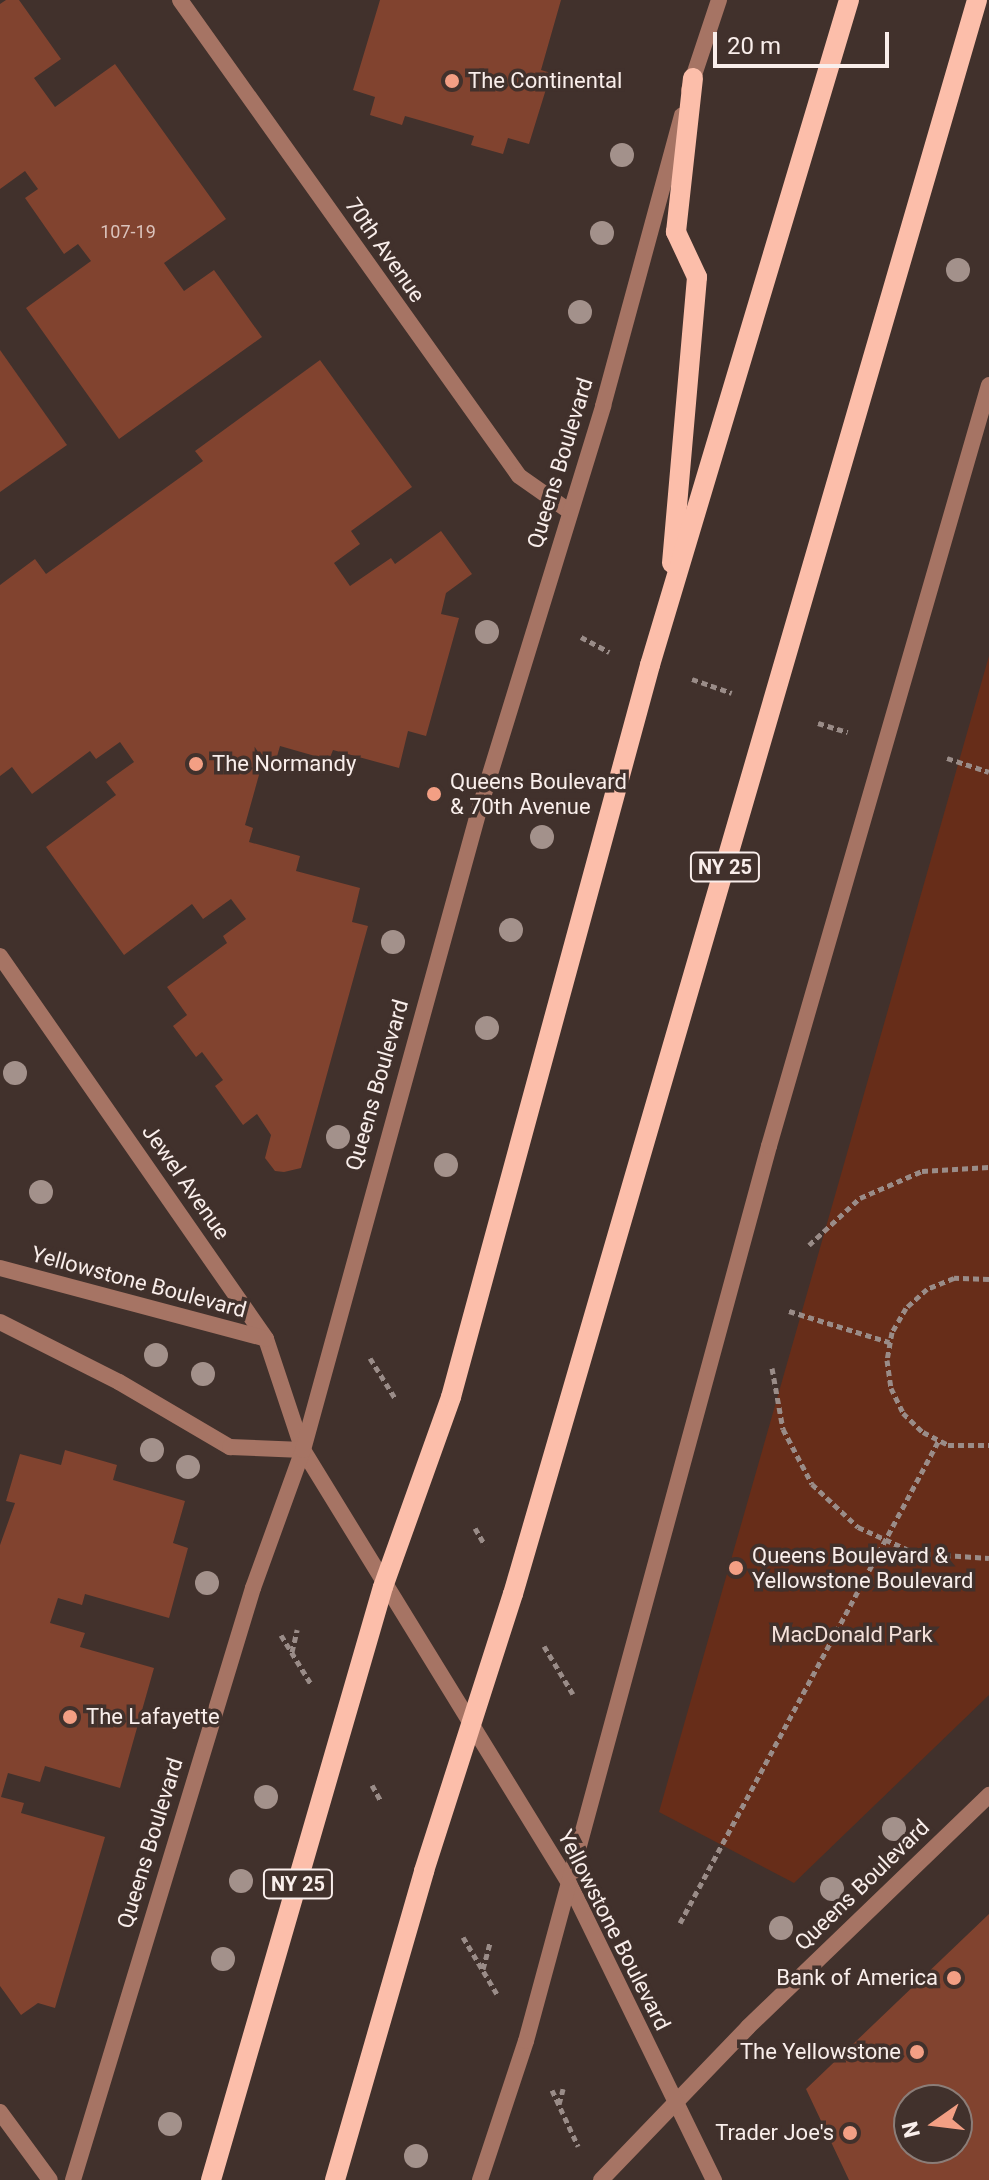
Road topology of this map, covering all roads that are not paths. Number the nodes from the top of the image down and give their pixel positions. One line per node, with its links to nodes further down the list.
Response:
1 (180, 0): 7 (street, 70th Avenue)
2 (719, 0): 5 (street, Queens Boulevard)
3 (849, 0): 8 (main road, NY 25)
4 (977, 0): 15 (main road, NY 25)
5 (693, 78): 7 (street, Queens Boulevard); 8 (main road)
6 (989, 385): 17 (street)
7 (569, 511): 13 (street, Queens Boulevard)
8 (669, 606): 14 (main road, NY 25)
9 (0, 956): 12 (street, Jewel Avenue)
10 (0, 1268): 12 (street, Yellowstone Boulevard)
11 (0, 1322): 13 (street)
12 (266, 1339): 13 (street, Jewel Avenue)
13 (303, 1450): 14 (street, Jewel Avenue); 21 (street, Queens Boulevard)
14 (383, 1587): 15 (street, Yellowstone Boulevard); 22 (main road, NY 25)
15 (471, 1721): 17 (street, Yellowstone Boulevard); 23 (main road, NY 25)
16 (989, 1795): 18 (street, Queens Boulevard)
17 (569, 1883): 18 (street, Yellowstone Boulevard); 24 (street)
18 (676, 2099): 25 (street, Queens Boulevard); 26 (street, Yellowstone Boulevard)
19 (0, 2112): 20 (street)
20 (50, 2180)
21 (73, 2180)
22 (211, 2180)
23 (335, 2180)
24 (480, 2180)
25 (601, 2180)
26 (714, 2180)

